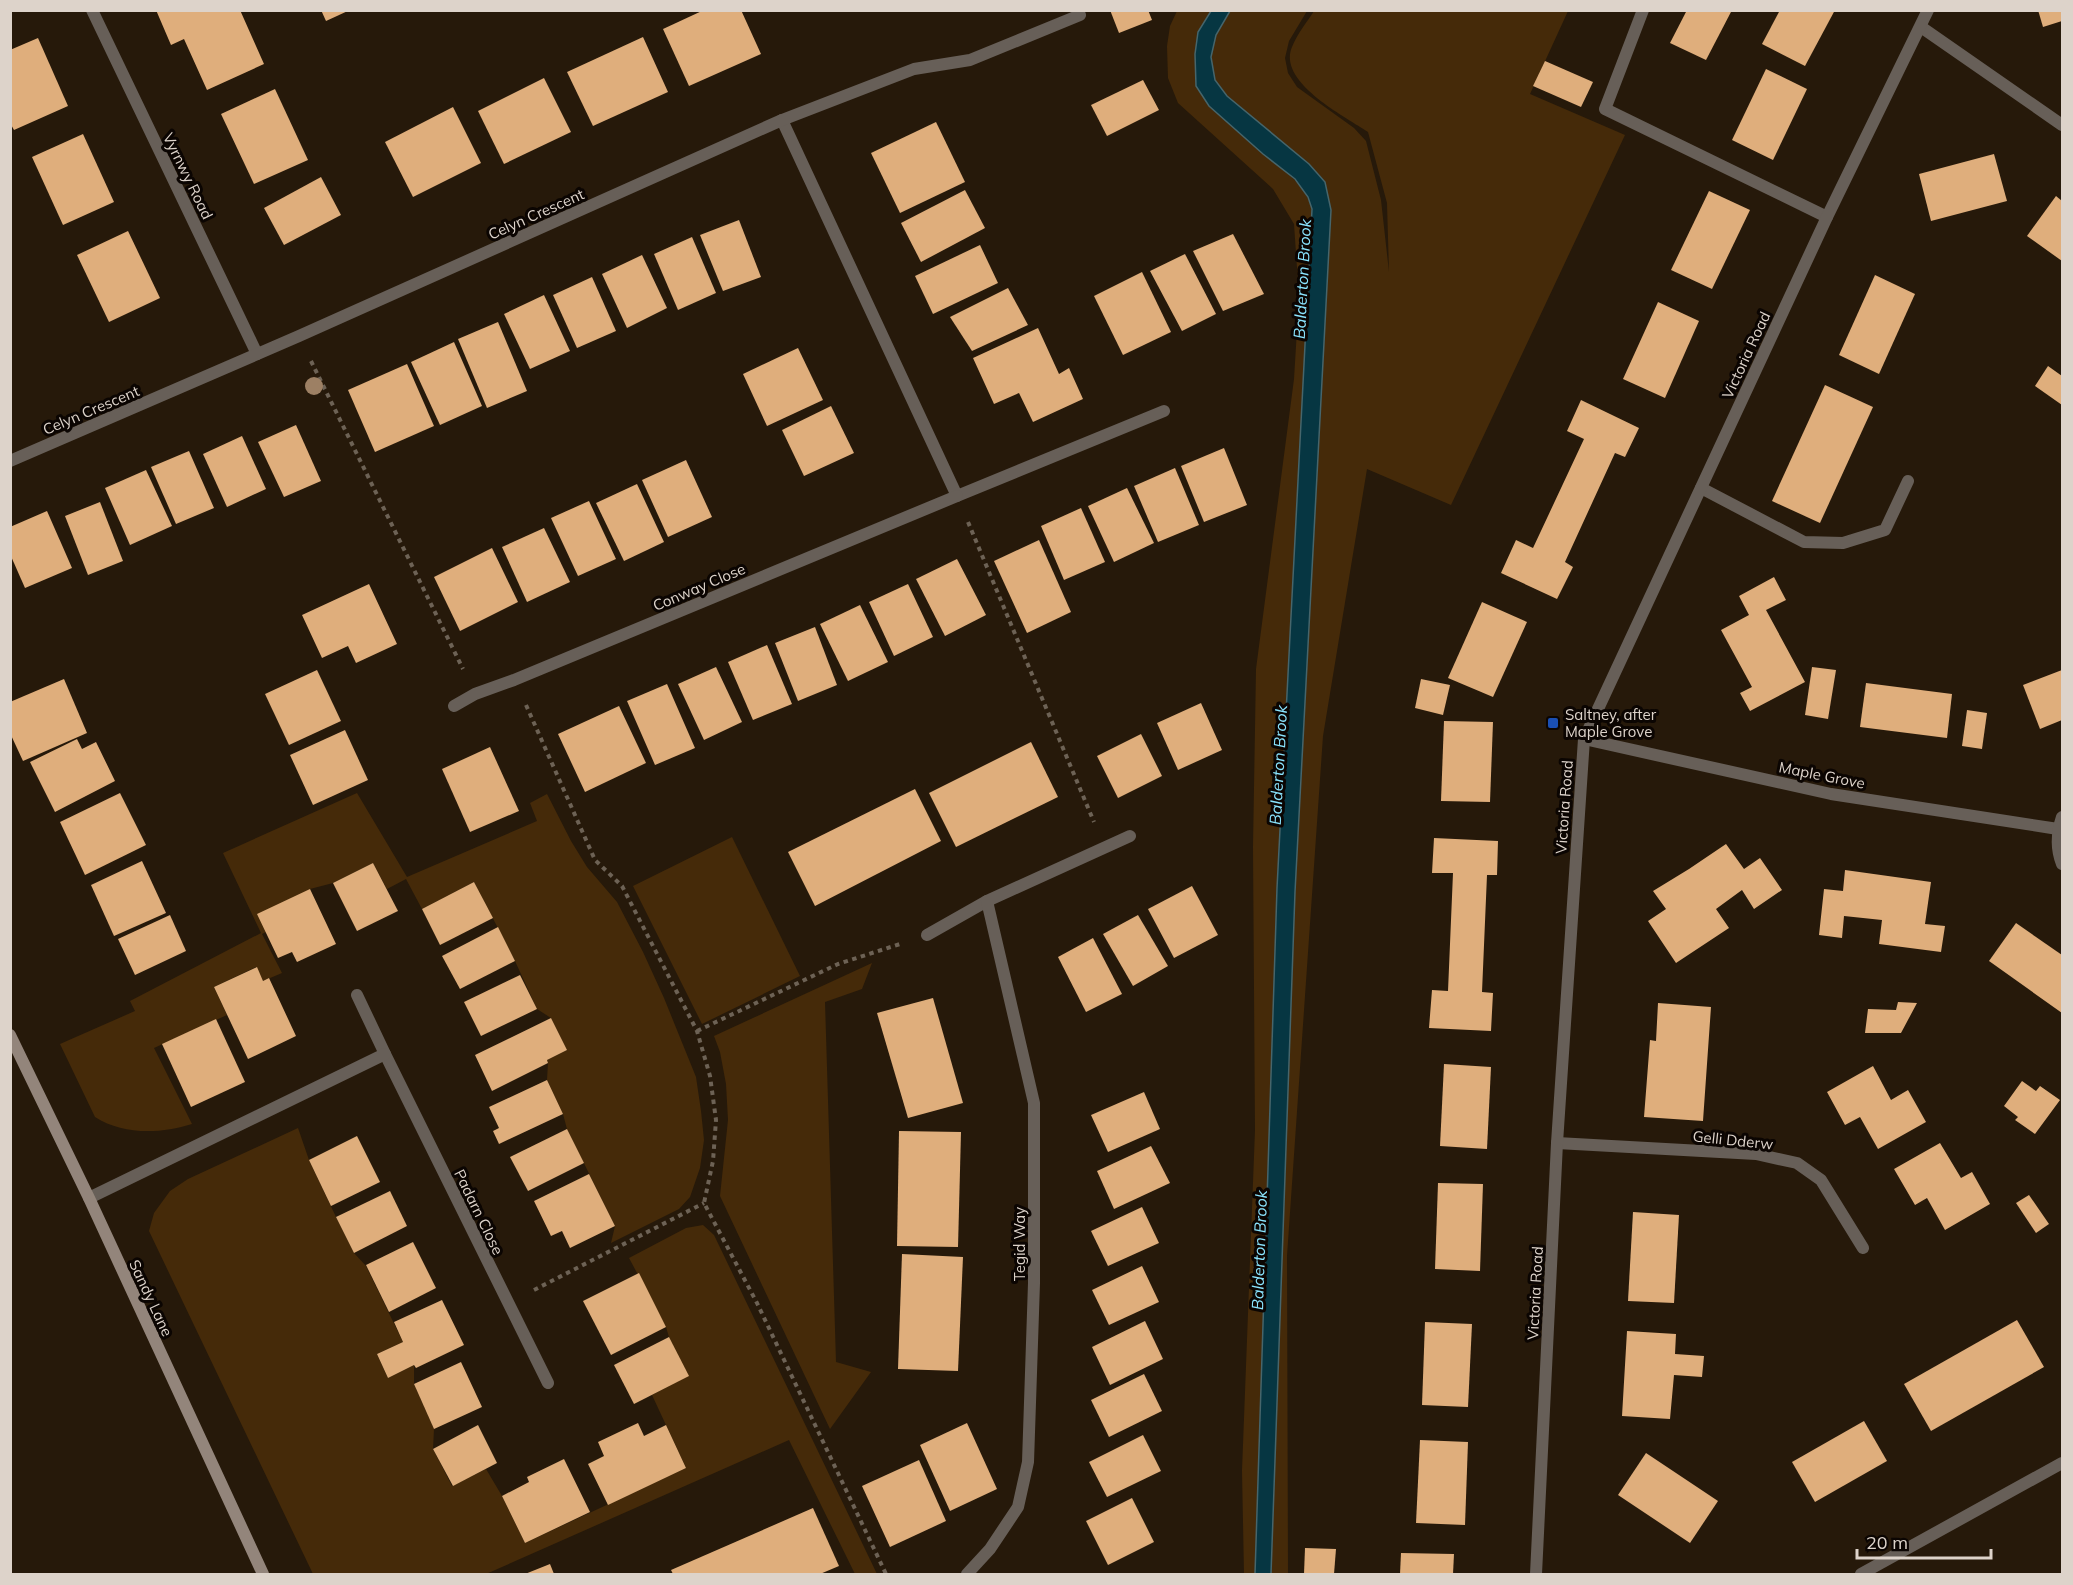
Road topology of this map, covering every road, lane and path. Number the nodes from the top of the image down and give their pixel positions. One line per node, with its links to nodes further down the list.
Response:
1 (92, 10): 10 (street, Vyrnwy Road)
2 (1643, 10): 8 (street)
3 (1928, 10): 5 (street, Victoria Road)
4 (1080, 15): 6 (street, Celyn Crescent)
5 (1921, 27): 7 (street); 8 (street, Victoria Road)
6 (782, 120): 9 (street, Celyn Crescent); 15 (street)
7 (2062, 125)
8 (1827, 217): 14 (street, Victoria Road)
9 (299, 336): 10 (street, Celyn Crescent); 17 (path)
10 (257, 354): 12 (street, Celyn Crescent)
11 (1164, 411): 15 (street, Conway Close)
12 (10, 461)
13 (1908, 481): 14 (street)
14 (1701, 488): 19 (street, Victoria Road)
15 (957, 496): 16 (street, Conway Close); 22 (path)
16 (514, 680): 17 (street, Conway Close); 27 (path)
17 (475, 694): 18 (street, Conway Close)
18 (454, 706)
19 (1584, 739): 20 (street, Maple Grove); 30 (street, Victoria Road)
20 (2060, 823): 23 (street, Maple Grove)
21 (1130, 836): 22 (street)
22 (1105, 847): 24 (street)
23 (2062, 864)
24 (987, 901): 25 (street); 39 (street, Tegid Way)
25 (927, 935): 27 (path)
26 (357, 995): 29 (street, Padarn Close)
27 (697, 1031): 32 (path)
28 (10, 1035): 31 (street, Sandy Lane)
29 (385, 1054): 31 (street); 34 (street, Padarn Close)
30 (1557, 1143): 33 (street, Gelli Dderw); 40 (street, Victoria Road)
31 (89, 1198): 37 (street, Sandy Lane)
32 (704, 1203): 34 (path); 38 (path)
33 (1863, 1248)
34 (507, 1303): 35 (street, Padarn Close)
35 (548, 1383)
36 (2062, 1463): 41 (street)
37 (263, 1575)
38 (886, 1575)
39 (967, 1575)
40 (1536, 1575)
41 (1861, 1575)

